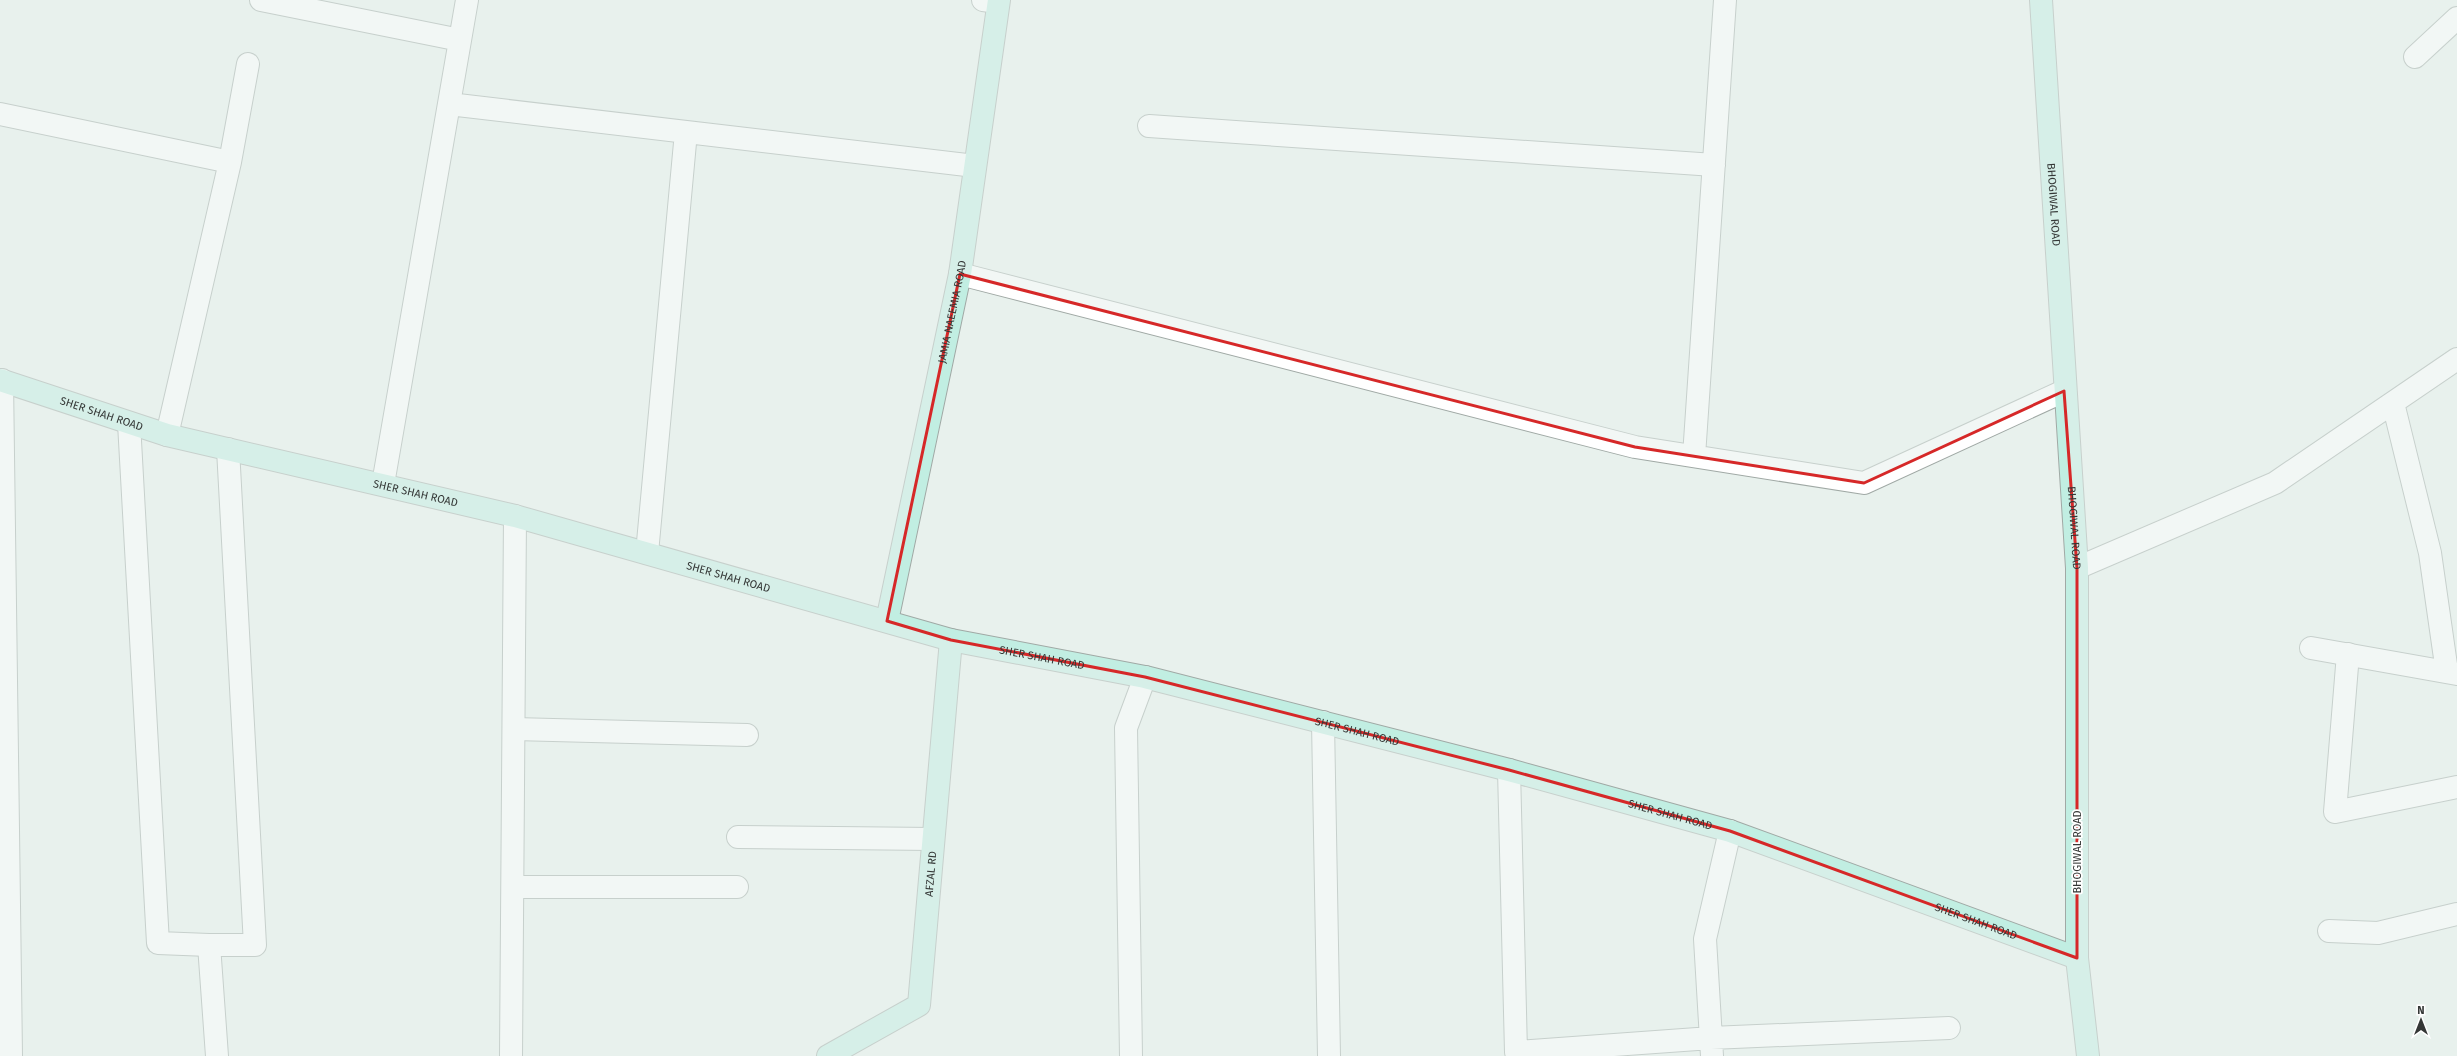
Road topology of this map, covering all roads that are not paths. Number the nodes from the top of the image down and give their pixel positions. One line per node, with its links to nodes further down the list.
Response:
1 (261, 0): 7 (street)
2 (467, 0): 7 (street)
3 (1725, 0): 15 (street)
4 (2041, 0): 20 (main road, BHOGIWAL ROAD)
5 (993, 1): 16 (main road, JAMIA NAEEMIA ROAD)
6 (2457, 18): 8 (street)
7 (460, 40): 10 (street)
8 (2415, 57)
9 (248, 64): 14 (street)
10 (449, 104): 13 (street); 26 (street)
11 (0, 114): 14 (street)
12 (1149, 126): 15 (street)
13 (686, 132): 16 (street); 28 (street)
14 (230, 162): 23 (street)
15 (1714, 165): 25 (street)
16 (975, 166): 17 (main road, JAMIA NAEEMIA ROAD)
17 (960, 274): 25 (street); 30 (main road, JAMIA NAEEMIA ROAD)
18 (2457, 359): 21 (street)
19 (1, 380): 22 (main road, SHER SHAH ROAD); 52 (street)
20 (2064, 391): 25 (street); 29 (main road, BHOGIWAL ROAD)
21 (2393, 403): 29 (street); 34 (street)
22 (129, 423): 23 (main road, SHER SHAH ROAD); 48 (street)
23 (167, 435): 24 (main road, SHER SHAH ROAD)
24 (228, 449): 26 (main road, SHER SHAH ROAD); 48 (street)
25 (1694, 456)
26 (383, 484): 27 (main road, SHER SHAH ROAD)
27 (515, 516): 28 (main road, SHER SHAH ROAD); 37 (street)
28 (647, 553): 30 (main road, SHER SHAH ROAD)
29 (2077, 568): 49 (main road, BHOGIWAL ROAD)
30 (887, 621): 31 (main road, SHER SHAH ROAD)
31 (951, 640): 35 (main road, SHER SHAH ROAD); 43 (main road, AFZAL RD)
32 (2311, 648): 33 (street)
33 (2348, 654): 34 (street); 40 (street)
34 (2452, 673)
35 (1145, 677): 36 (main road, SHER SHAH ROAD); 56 (street)
36 (1323, 722): 39 (main road, SHER SHAH ROAD); 57 (street)
37 (514, 729): 38 (street); 44 (street)
38 (747, 735)
39 (1510, 770): 41 (main road, SHER SHAH ROAD); 51 (street)
40 (2457, 787)
41 (1730, 831): 49 (main road, SHER SHAH ROAD); 51 (street)
42 (738, 838): 43 (street)
43 (933, 839): 55 (main road, AFZAL RD)
44 (513, 887): 45 (street); 54 (street)
45 (737, 887)
46 (2457, 914): 47 (street)
47 (2329, 931)
48 (209, 944): 53 (street)
49 (2077, 958): 58 (main road, BHOGIWAL ROAD)
50 (1948, 1028): 51 (street)
51 (1712, 1047)
52 (11, 1056)
53 (217, 1056)
54 (511, 1056)
55 (828, 1056)
56 (1131, 1056)
57 (1329, 1056)
58 (2088, 1056)

